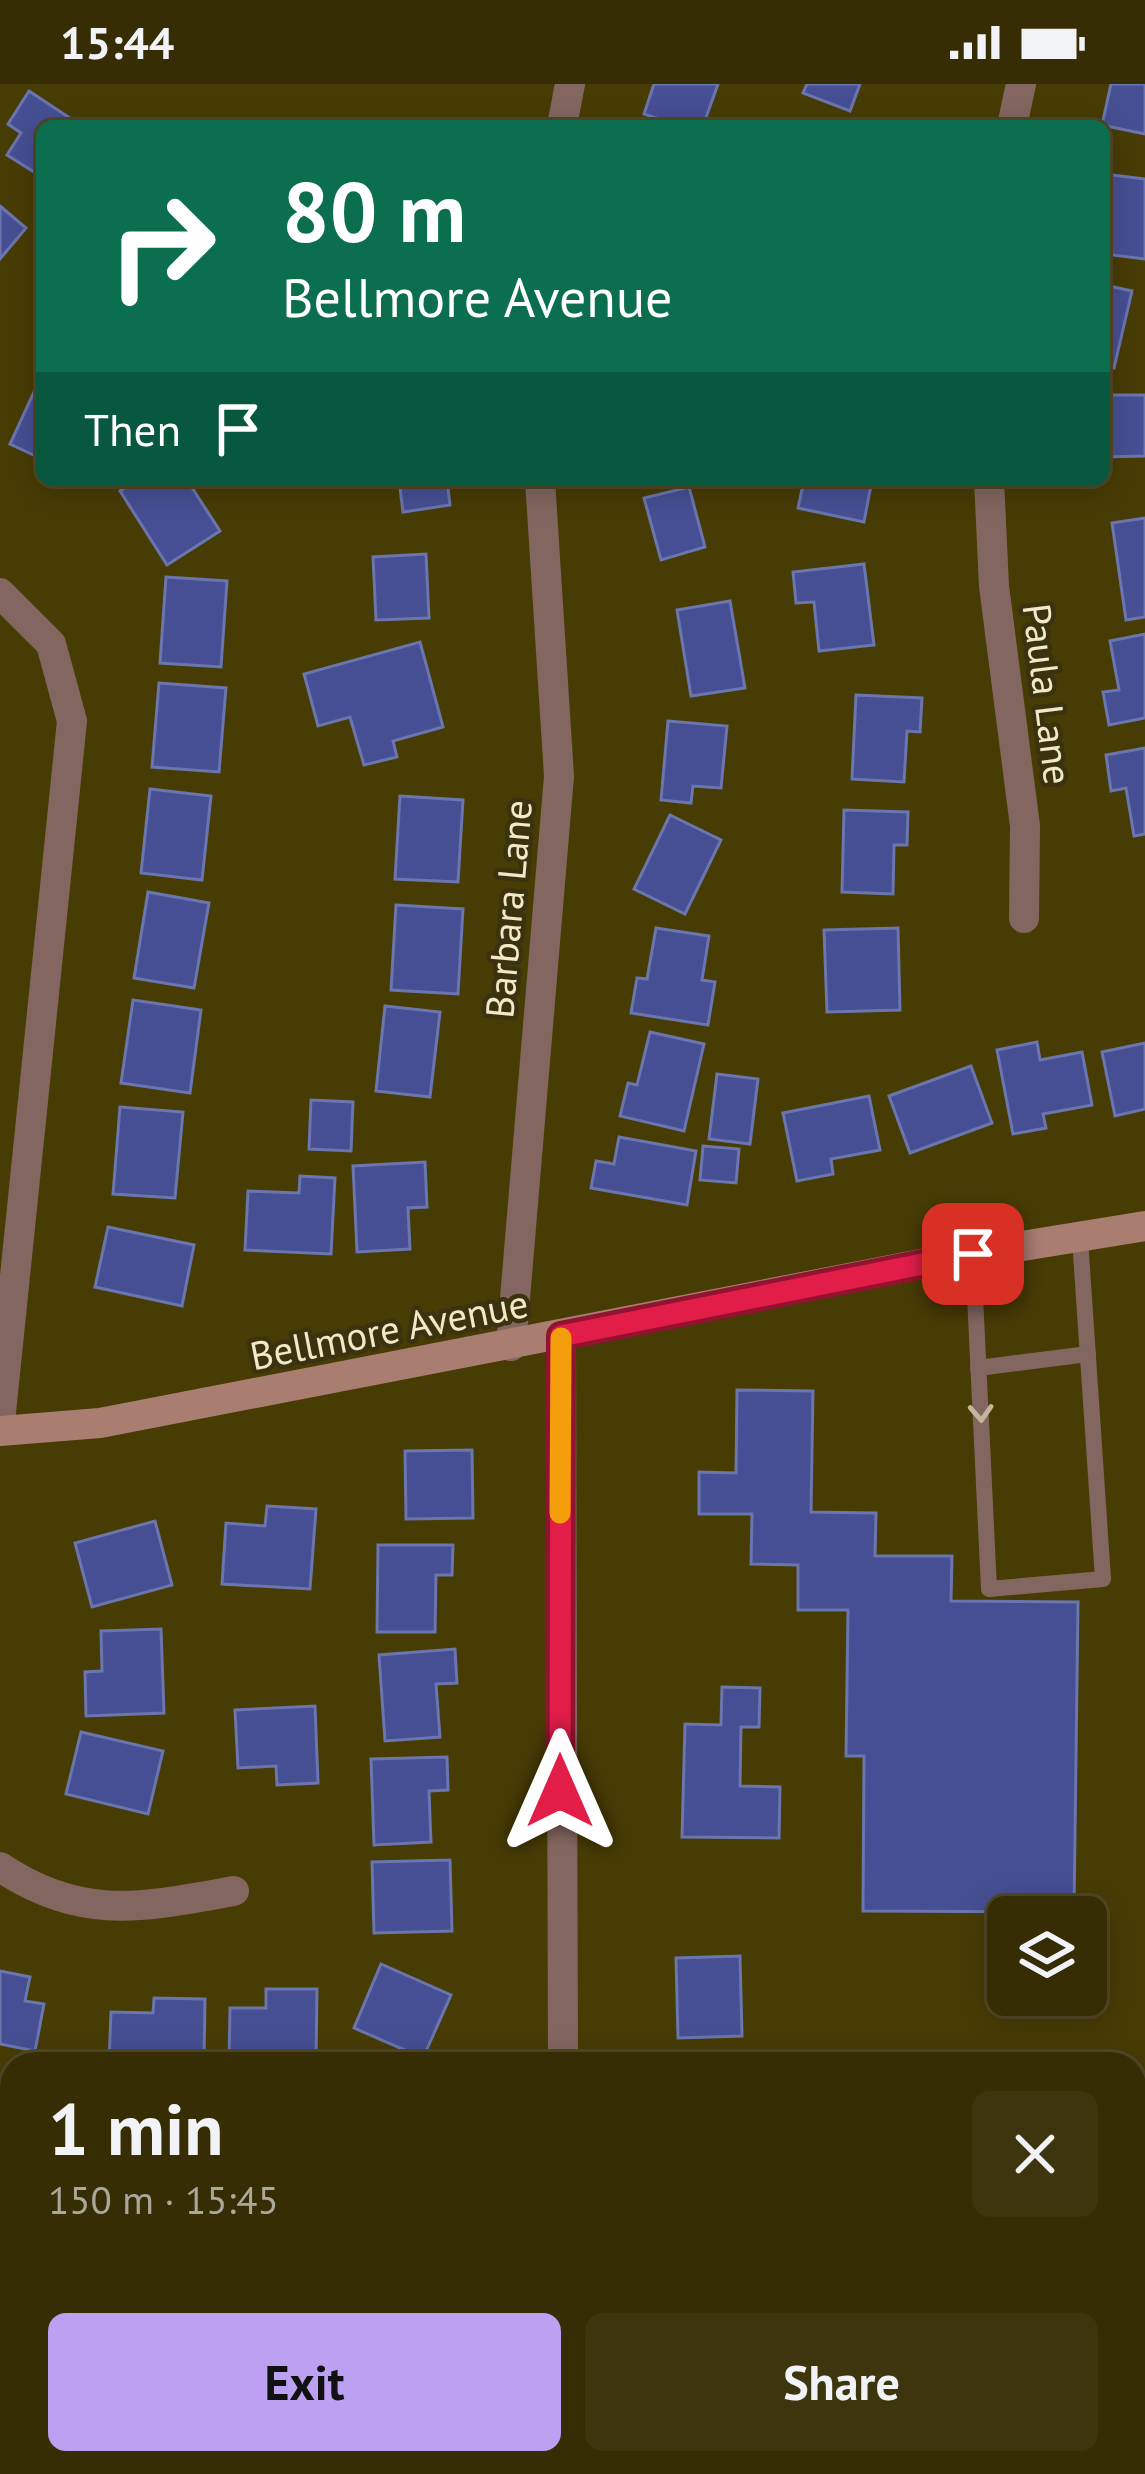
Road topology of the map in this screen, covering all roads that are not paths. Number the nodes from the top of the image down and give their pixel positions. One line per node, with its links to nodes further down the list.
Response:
1 (570, 84): 3 (street)
2 (1021, 84): 4 (street)
3 (563, 120)
4 (1013, 120)
5 (540, 486): 13 (street, Barbara Lane)
6 (989, 486): 8 (street, Paula Lane)
7 (0, 593): 16 (street)
8 (1024, 918)
9 (1145, 1226): 10 (main road, Bellmore Avenue)
10 (1080, 1239): 11 (main road, Bellmore Avenue); 14 (lane)
11 (973, 1254): 12 (main road, Bellmore Avenue); 15 (lane)
12 (561, 1336): 13 (main road, Bellmore Avenue); 19 (street)
13 (511, 1346): 16 (main road, Bellmore Avenue)
14 (1088, 1354): 15 (lane); 15 (lane, one-way to 14)
15 (978, 1368)
16 (0, 1426)
17 (0, 1868): 18 (street)
18 (234, 1891)
19 (562, 2052)

